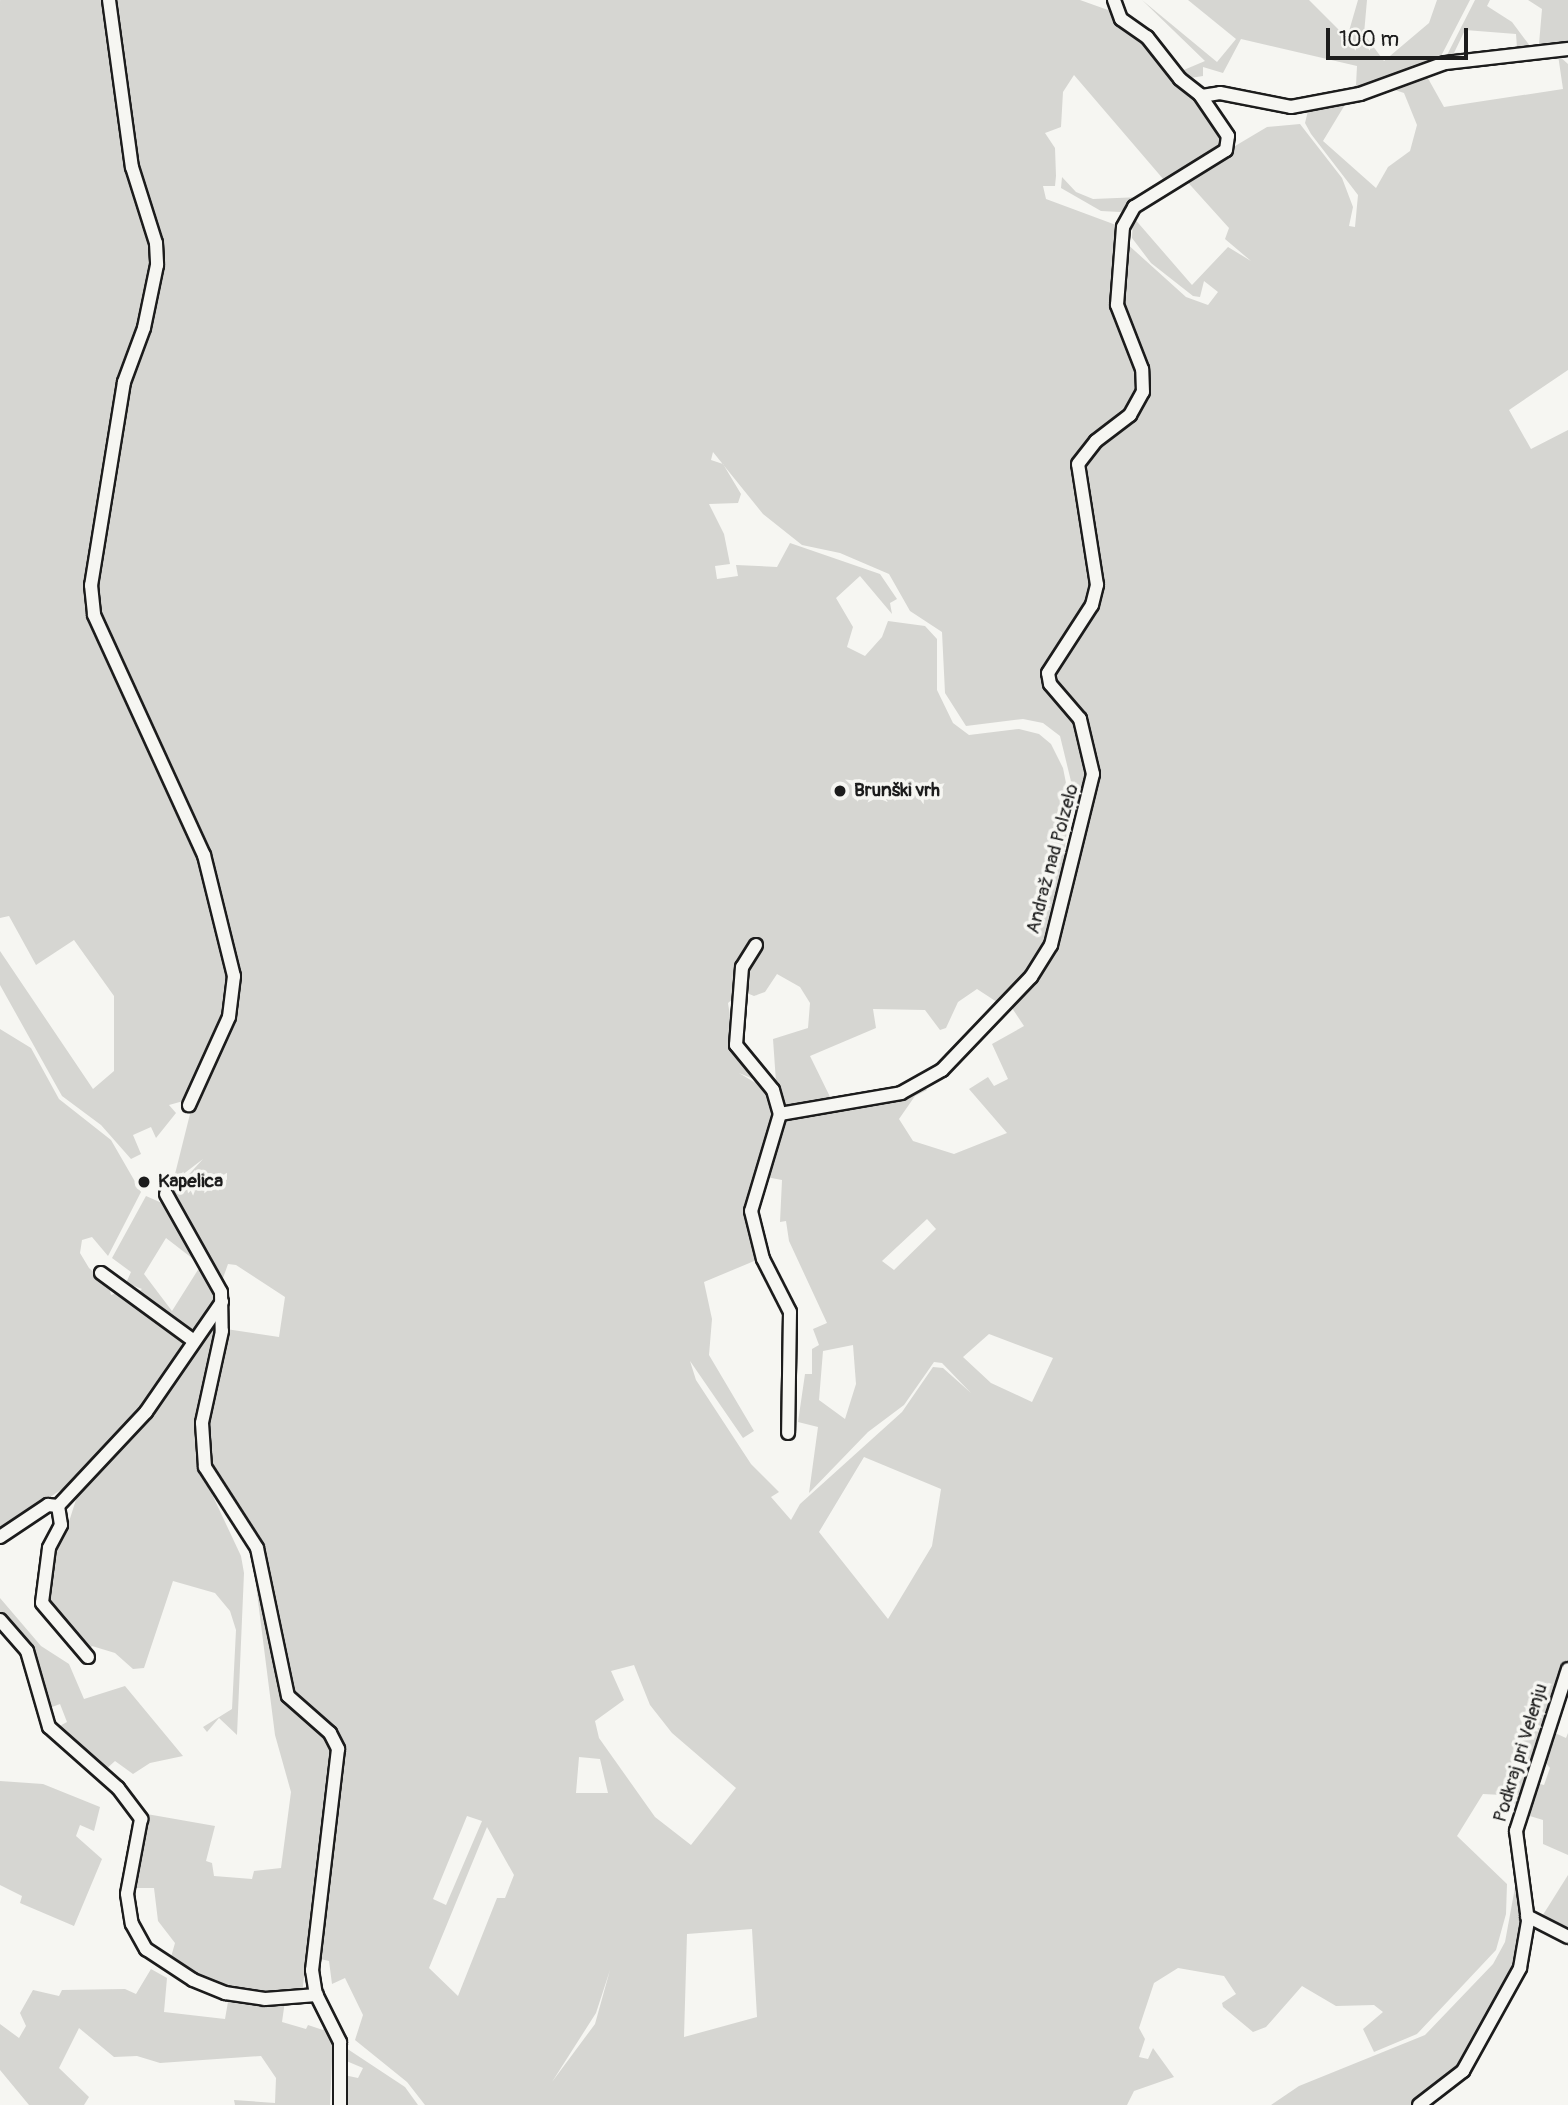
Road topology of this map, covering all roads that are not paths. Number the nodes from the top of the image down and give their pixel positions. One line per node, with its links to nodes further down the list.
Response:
1 (109, 0): 6 (street)
2 (1114, 0): 4 (street)
3 (1568, 49): 4 (street)
4 (1200, 95): 7 (street, Andraž nad Polzelo)
5 (757, 945): 7 (street)
6 (189, 1105)
7 (780, 1114): 12 (street)
8 (166, 1194): 10 (street)
9 (101, 1273): 11 (street)
10 (222, 1301): 11 (street); 20 (street)
11 (194, 1341): 13 (street)
12 (788, 1433)
13 (58, 1506): 14 (street); 16 (street)
14 (0, 1537)
15 (0, 1620): 20 (street)
16 (88, 1657)
17 (1568, 1669): 18 (street, Podkraj pri Velenju)
18 (1527, 1916): 19 (street); 22 (street, Podkraj pri Velenju)
19 (1568, 1937)
20 (317, 1995): 21 (street)
21 (340, 2105)
22 (1419, 2105)

